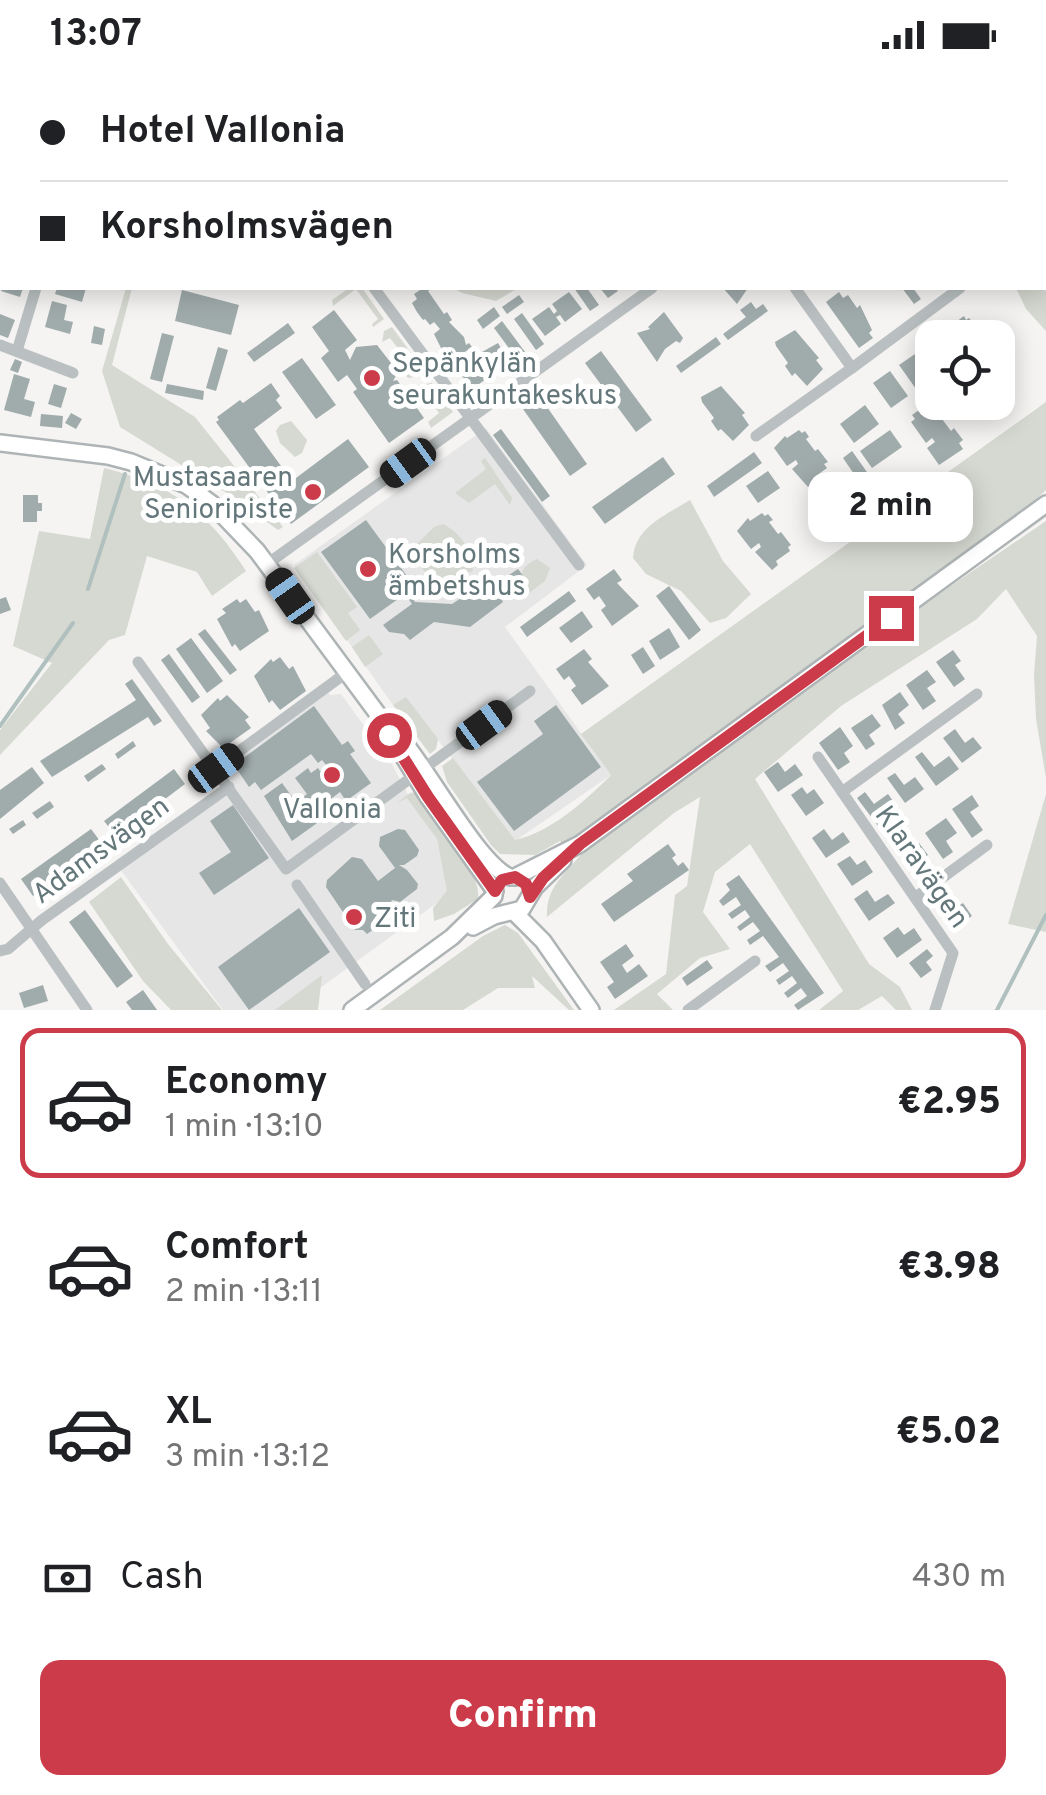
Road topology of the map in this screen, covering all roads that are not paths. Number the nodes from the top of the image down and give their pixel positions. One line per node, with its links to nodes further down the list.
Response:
1 (35, 290): 7 (street)
2 (375, 290): 10 (street)
3 (649, 290): 10 (street)
4 (796, 290): 8 (street)
5 (957, 290): 8 (street)
6 (0, 345): 7 (street)
7 (17, 351): 9 (street)
8 (852, 368): 11 (street)
9 (72, 373)
10 (470, 418): 14 (street); 15 (street)
11 (756, 436)
12 (0, 442): 14 (main road)
13 (1046, 504): 25 (main road)
14 (267, 564): 17 (main road)
15 (579, 565)
16 (138, 662): 21 (street)
17 (346, 673): 21 (street); 22 (main road)
18 (530, 692): 22 (street)
19 (977, 694): 24 (street)
20 (818, 758): 24 (street, Klaravägen)
21 (216, 768): 23 (street)
22 (424, 769): 23 (street); 27 (main road); 30 (main road)
23 (229, 788): 34 (street, Adamsvägen)
24 (842, 792): 31 (street, Klaravägen)
25 (580, 844): 27 (main road); 32 (main road)
26 (988, 845): 31 (street)
27 (513, 877): 30 (main road); 32 (main road)
28 (0, 884): 34 (street)
29 (297, 884): 39 (street)
30 (495, 894): 33 (main road); 35 (main road)
31 (916, 897): 44 (street, Klaravägen)
32 (529, 899): 33 (main road); 36 (main road)
33 (512, 912): 35 (main road); 36 (main road)
34 (31, 931): 37 (street, Adamsvägen); 40 (street)
35 (452, 937): 41 (main road)
36 (543, 941): 42 (main road)
37 (0, 952)
38 (755, 961): 43 (street)
39 (365, 984)
40 (87, 1010)
41 (352, 1010)
42 (591, 1010)
43 (688, 1010)
44 (935, 1010)

